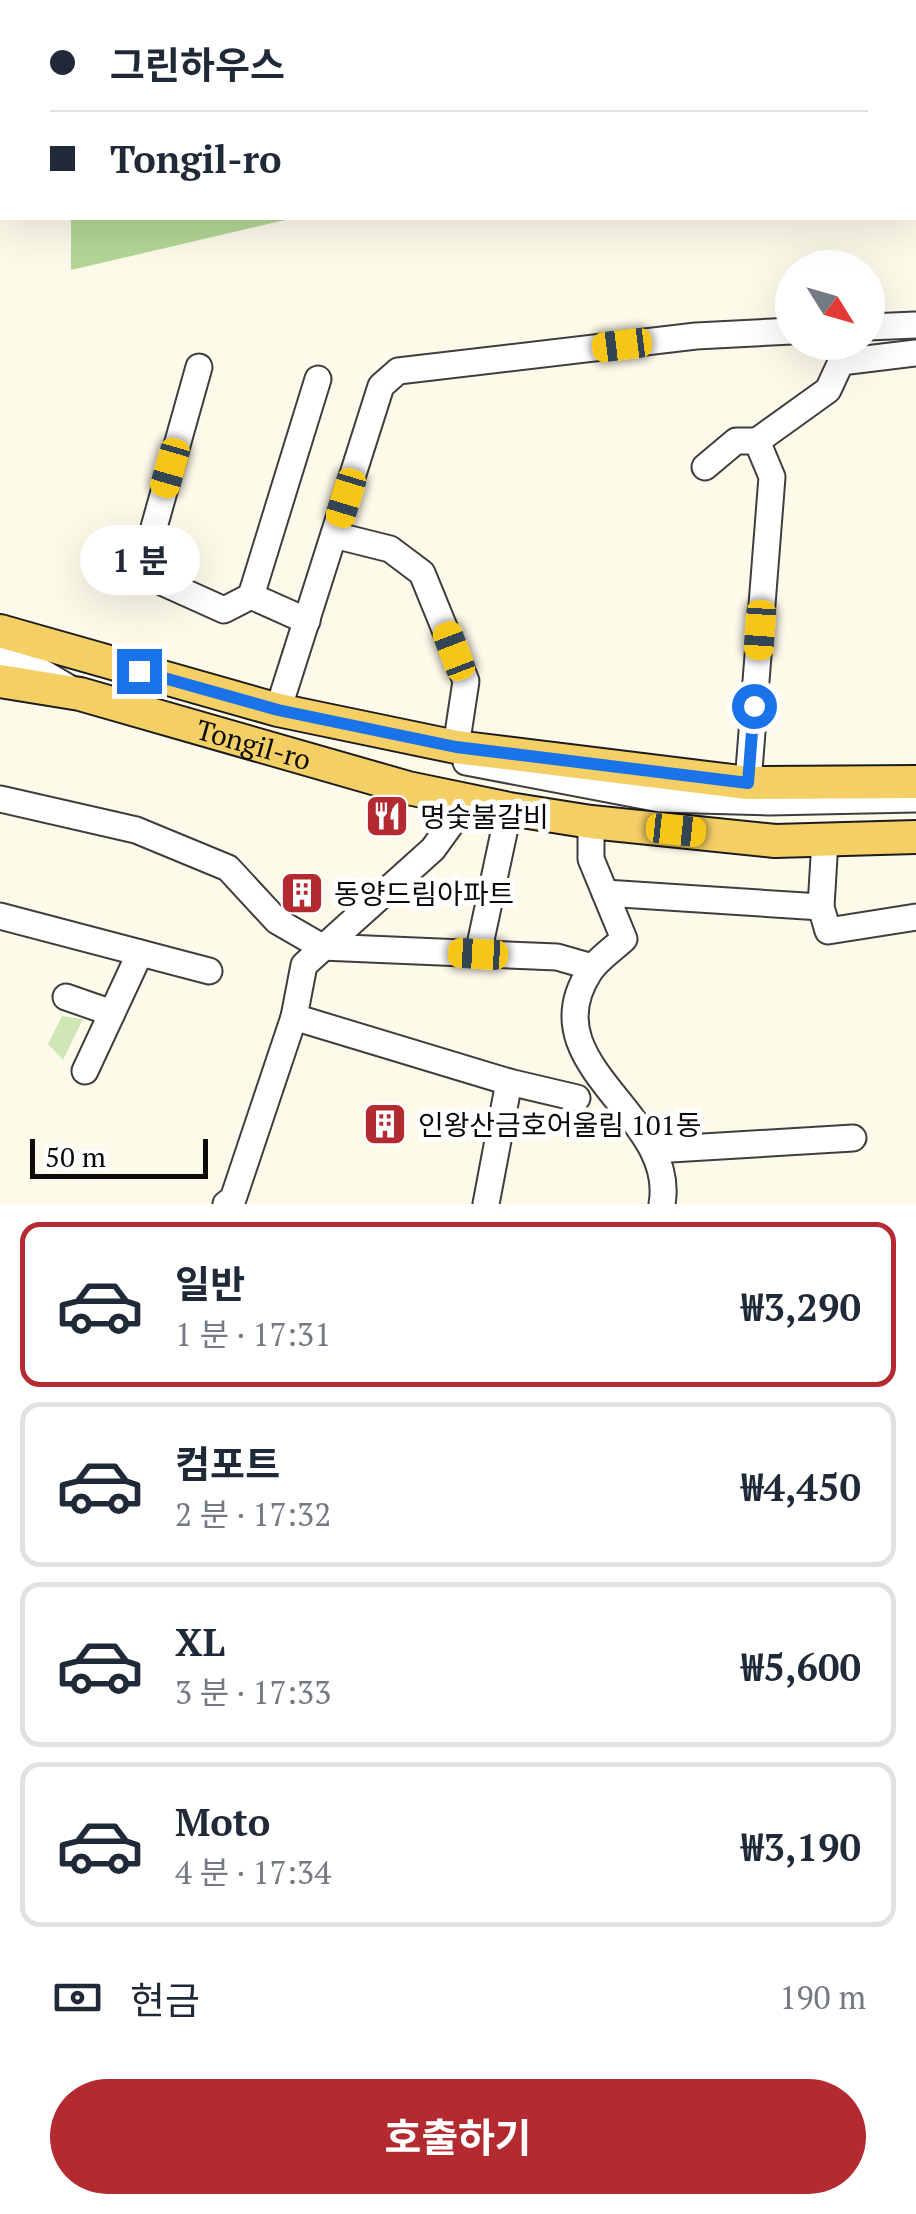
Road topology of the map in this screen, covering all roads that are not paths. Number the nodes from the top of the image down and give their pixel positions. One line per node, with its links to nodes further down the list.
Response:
1 (916, 324): 2 (street)
2 (885, 326)
3 (775, 333): 9 (street)
4 (916, 353): 7 (street)
5 (198, 367): 10 (street)
6 (318, 379): 10 (street)
7 (756, 442): 8 (street); 20 (street)
8 (705, 467)
9 (334, 536): 11 (street); 18 (street)
10 (251, 596): 11 (street)
11 (307, 621): 16 (street)
12 (0, 631): 16 (main road, Tongil-ro)
13 (0, 659): 15 (street)
14 (0, 681): 15 (main road, Tongil-ro)
15 (80, 694): 17 (main road, Tongil-ro)
16 (278, 710): 17 (main road); 18 (main road, Tongil-ro); 22 (street)
17 (267, 747): 23 (main road, Tongil-ro)
18 (456, 747): 20 (main road, Tongil-ro)
19 (916, 782): 20 (main road, Tongil-ro)
20 (748, 783)
21 (0, 799): 33 (street)
22 (916, 799)
23 (467, 802): 24 (main road, Tongil-ro); 33 (street)
24 (509, 809): 26 (main road, Tongil-ro); 35 (street)
25 (916, 812): 26 (street)
26 (600, 822): 28 (main road, Tongil-ro); 29 (street)
27 (916, 837): 28 (main road, Tongil-ro)
28 (825, 840): 32 (street)
29 (605, 893): 32 (street); 36 (street)
30 (0, 916): 34 (street)
31 (916, 917): 32 (street)
32 (824, 919)
33 (322, 948): 35 (street); 40 (street)
34 (140, 953): 37 (street); 39 (street)
35 (478, 954): 36 (street)
36 (592, 967): 45 (street)
37 (209, 971)
38 (66, 997): 39 (street)
39 (112, 1012): 41 (street)
40 (294, 1017): 42 (street); 46 (street)
41 (85, 1071)
42 (509, 1082): 43 (street); 47 (street)
43 (577, 1098)
44 (853, 1138): 45 (street)
45 (654, 1150): 48 (street)
46 (229, 1202)
47 (486, 1204)
48 (662, 1204)

